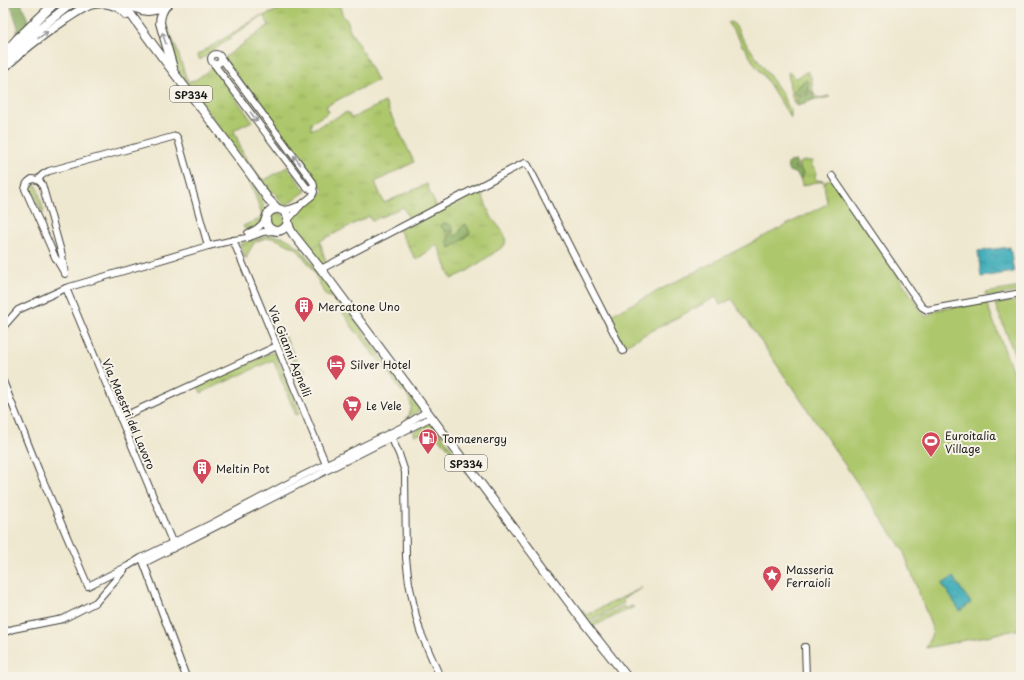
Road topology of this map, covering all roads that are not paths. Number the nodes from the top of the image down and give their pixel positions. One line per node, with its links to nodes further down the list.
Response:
1 (55, 3): 7 (main road)
2 (123, 3): 6 (main road, SP334)
3 (126, 3): 5 (main road)
4 (71, 4): 8 (main road)
5 (167, 4): 10 (main road, one-way to 5)
6 (138, 24): 9 (main road, one-way to 6); 10 (main road, SP334)
7 (3, 55)
8 (3, 64)
9 (3, 69)
10 (173, 71): 17 (main road, SP334)
11 (248, 95): 12 (street); 12 (street); 13 (street)
12 (241, 100): 14 (street, one-way to 14)
13 (289, 149): 14 (street); 18 (street, one-way to 13)
14 (281, 154): 18 (street)
15 (832, 176): 30 (street)
16 (38, 180): 25 (street); 28 (street); 28 (street)
17 (258, 186): 20 (main road, SP334); 21 (main road, SP334)
18 (313, 188): 19 (street)
19 (302, 204): 20 (street); 22 (street)
20 (280, 209): 21 (main road); 22 (main road, SP334)
21 (266, 216): 23 (main road, SP334); 24 (street)
22 (288, 220): 23 (main road); 26 (main road, SP334)
23 (274, 231): 24 (street); 26 (main road, SP334)
24 (233, 240): 25 (street); 32 (street, Via Gianni Agnelli)
25 (208, 246): 29 (street)
26 (305, 249): 27 (main road, SP334)
27 (321, 269): 33 (street); 35 (main road, SP334)
28 (65, 274): 29 (street, Via Maestri del Lavoro)
29 (68, 288): 31 (street); 36 (street, Via Maestri del Lavoro)
30 (1021, 293)
31 (3, 327)
32 (277, 346): 36 (street); 38 (street, Via Gianni Agnelli)
33 (623, 351)
34 (3, 381): 41 (street)
35 (429, 414): 37 (street); 46 (main road, SP334)
36 (120, 418): 39 (street, Via Maestri del Lavoro)
37 (390, 435): 38 (street); 45 (street)
38 (327, 467): 39 (street)
39 (173, 545): 40 (street)
40 (143, 560): 41 (street); 44 (street)
41 (128, 566): 42 (street)
42 (3, 633)
43 (805, 646): 47 (street)
44 (186, 677)
45 (440, 677)
46 (627, 677)
47 (806, 677)

